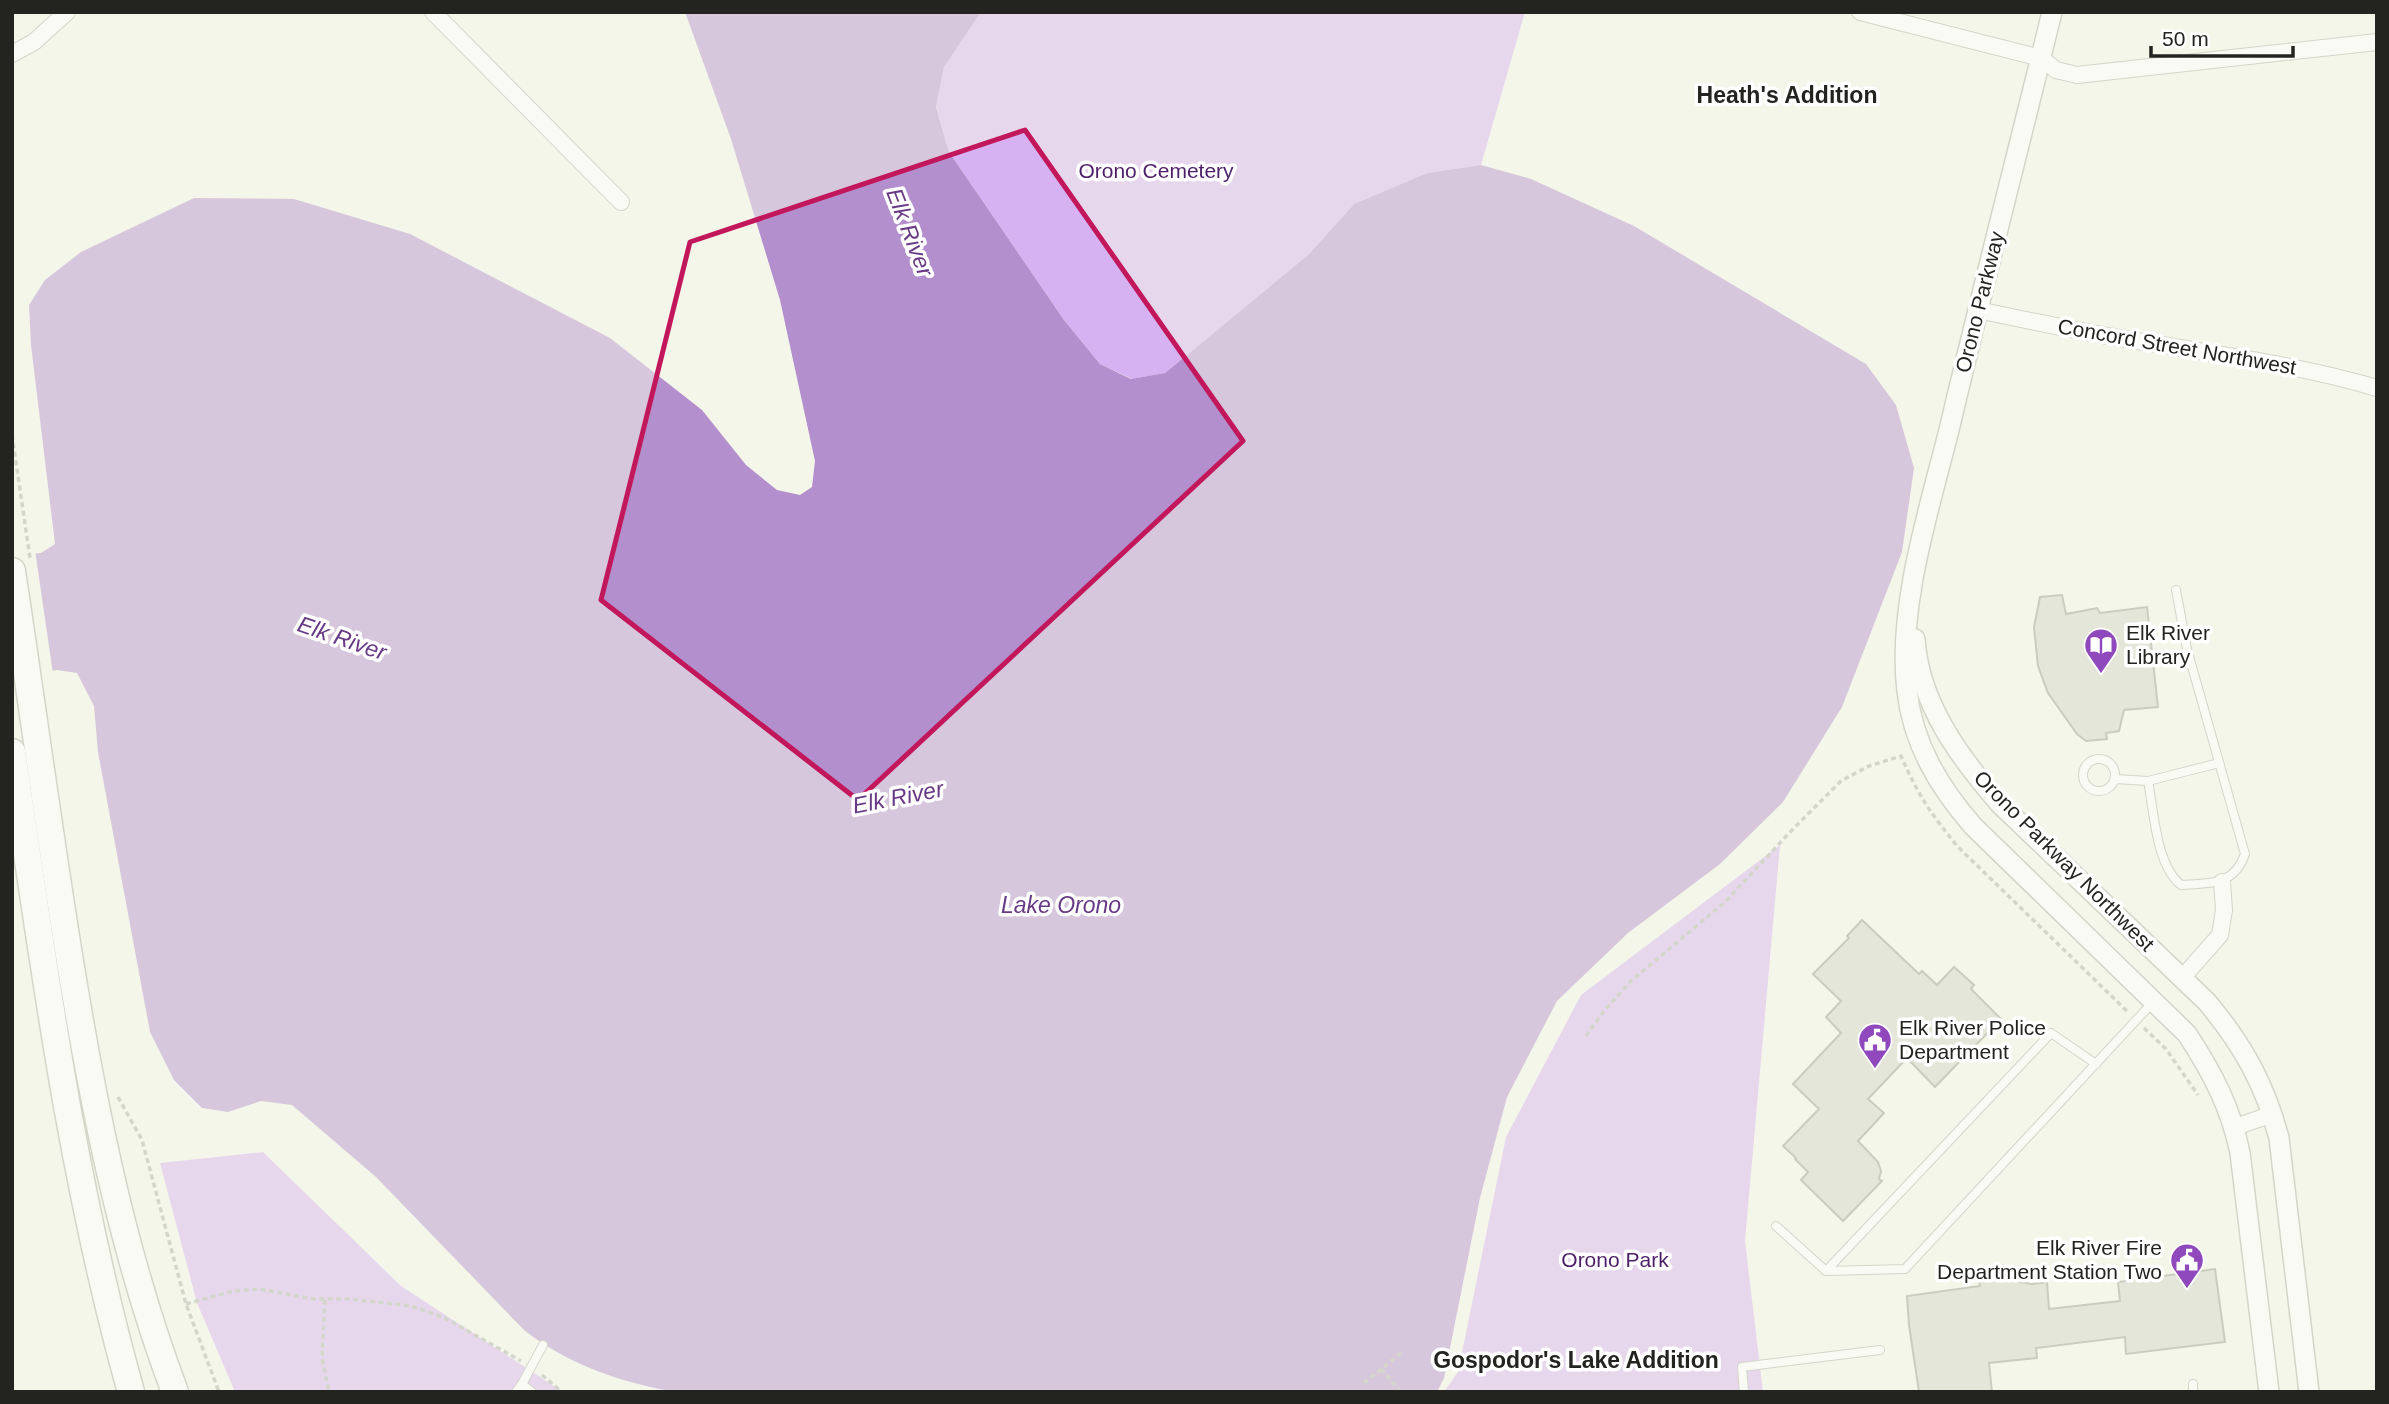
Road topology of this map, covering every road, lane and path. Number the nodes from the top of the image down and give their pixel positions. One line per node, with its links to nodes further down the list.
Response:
1 (67, 12): 6 (street)
2 (433, 12): 8 (street)
3 (1860, 12): 7 (street)
4 (2052, 12): 7 (street, Orono Parkway)
5 (2377, 42): 7 (street)
6 (12, 54)
7 (2041, 58): 9 (street, Orono Parkway)
8 (621, 202)
9 (1978, 310): 10 (street, Concord Street Northwest); 15 (street, Orono Parkway)
10 (2377, 388)
11 (12, 435): 12 (path)
12 (26, 534)
13 (12, 571): 43 (highway)
14 (2176, 590): 17 (lane)
15 (1912, 593): 21 (street, Orono Parkway Northwest); 22 (street, Orono Parkway Northwest)
16 (12, 752): 42 (highway)
17 (2219, 763): 19 (lane); 20 (lane)
18 (2116, 779): 18 (lane); 19 (lane)
19 (2148, 781): 20 (lane)
20 (2222, 882): 21 (street)
21 (2182, 978): 28 (street, Orono Parkway Northwest)
22 (2154, 1001): 23 (lane); 29 (street, Orono Parkway Northwest)
23 (2136, 1020): 24 (path); 25 (lane); 27 (path)
24 (1586, 1036)
25 (2096, 1064): 31 (lane); 31 (lane)
26 (116, 1092): 33 (path)
27 (2203, 1104)
28 (2273, 1114): 29 (street); 52 (street, Orono Parkway Northwest)
29 (2235, 1127): 51 (street, Orono Parkway Northwest)
30 (1776, 1226): 31 (lane)
31 (1826, 1271)
32 (325, 1299): 33 (path); 37 (path); 45 (path)
33 (186, 1304): 44 (path)
34 (543, 1345): 41 (lane)
35 (1880, 1350): 50 (lane)
36 (1401, 1353): 38 (path)
37 (528, 1366)
38 (1381, 1369): 40 (path); 49 (path)
39 (537, 1372): 48 (path)
40 (1364, 1383)
41 (522, 1384): 46 (lane); 47 (lane)
42 (131, 1392)
43 (175, 1392)
44 (219, 1392)
45 (330, 1392)
46 (516, 1392)
47 (532, 1392)
48 (562, 1392)
49 (1401, 1392)
50 (1744, 1392)
51 (2269, 1392)
52 (2309, 1392)

